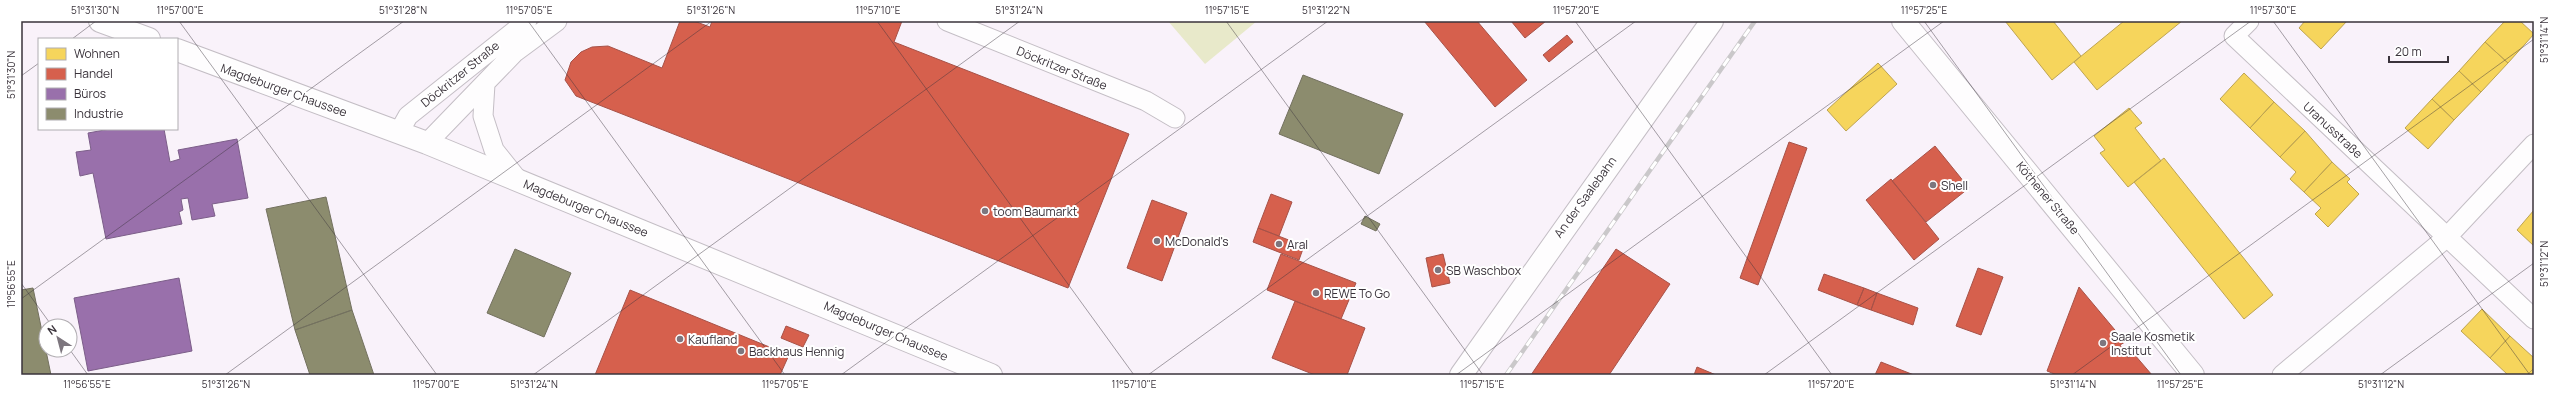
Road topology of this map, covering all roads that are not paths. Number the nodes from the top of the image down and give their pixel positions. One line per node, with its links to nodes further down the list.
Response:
1 (100, 21): 8 (main road)
2 (527, 21): 12 (street, Döckritzer Straße)
3 (557, 21): 10 (street, Döckritzer Straße)
4 (947, 21): 11 (street, Döckritzer Straße)
5 (1712, 21): 19 (main road, An der Saalebahn)
6 (1903, 21): 20 (main road, Köthener Straße)
7 (2249, 21): 16 (street, Uranusstraße)
8 (145, 38)
9 (178, 50): 12 (main road, Magdeburger Chaussee)
10 (485, 84): 13 (street, Döckritzer Straße); 15 (street, Döckritzer Straße)
11 (1175, 118)
12 (399, 132): 13 (main road, Magdeburger Chaussee)
13 (427, 143): 15 (main road, Magdeburger Chaussee)
14 (2534, 144): 16 (street)
15 (518, 180): 18 (main road, Magdeburger Chaussee)
16 (2446, 238): 17 (street, Uranusstraße); 21 (street)
17 (2534, 319)
18 (991, 375)
19 (1460, 375)
20 (2194, 375)
21 (2282, 375)

